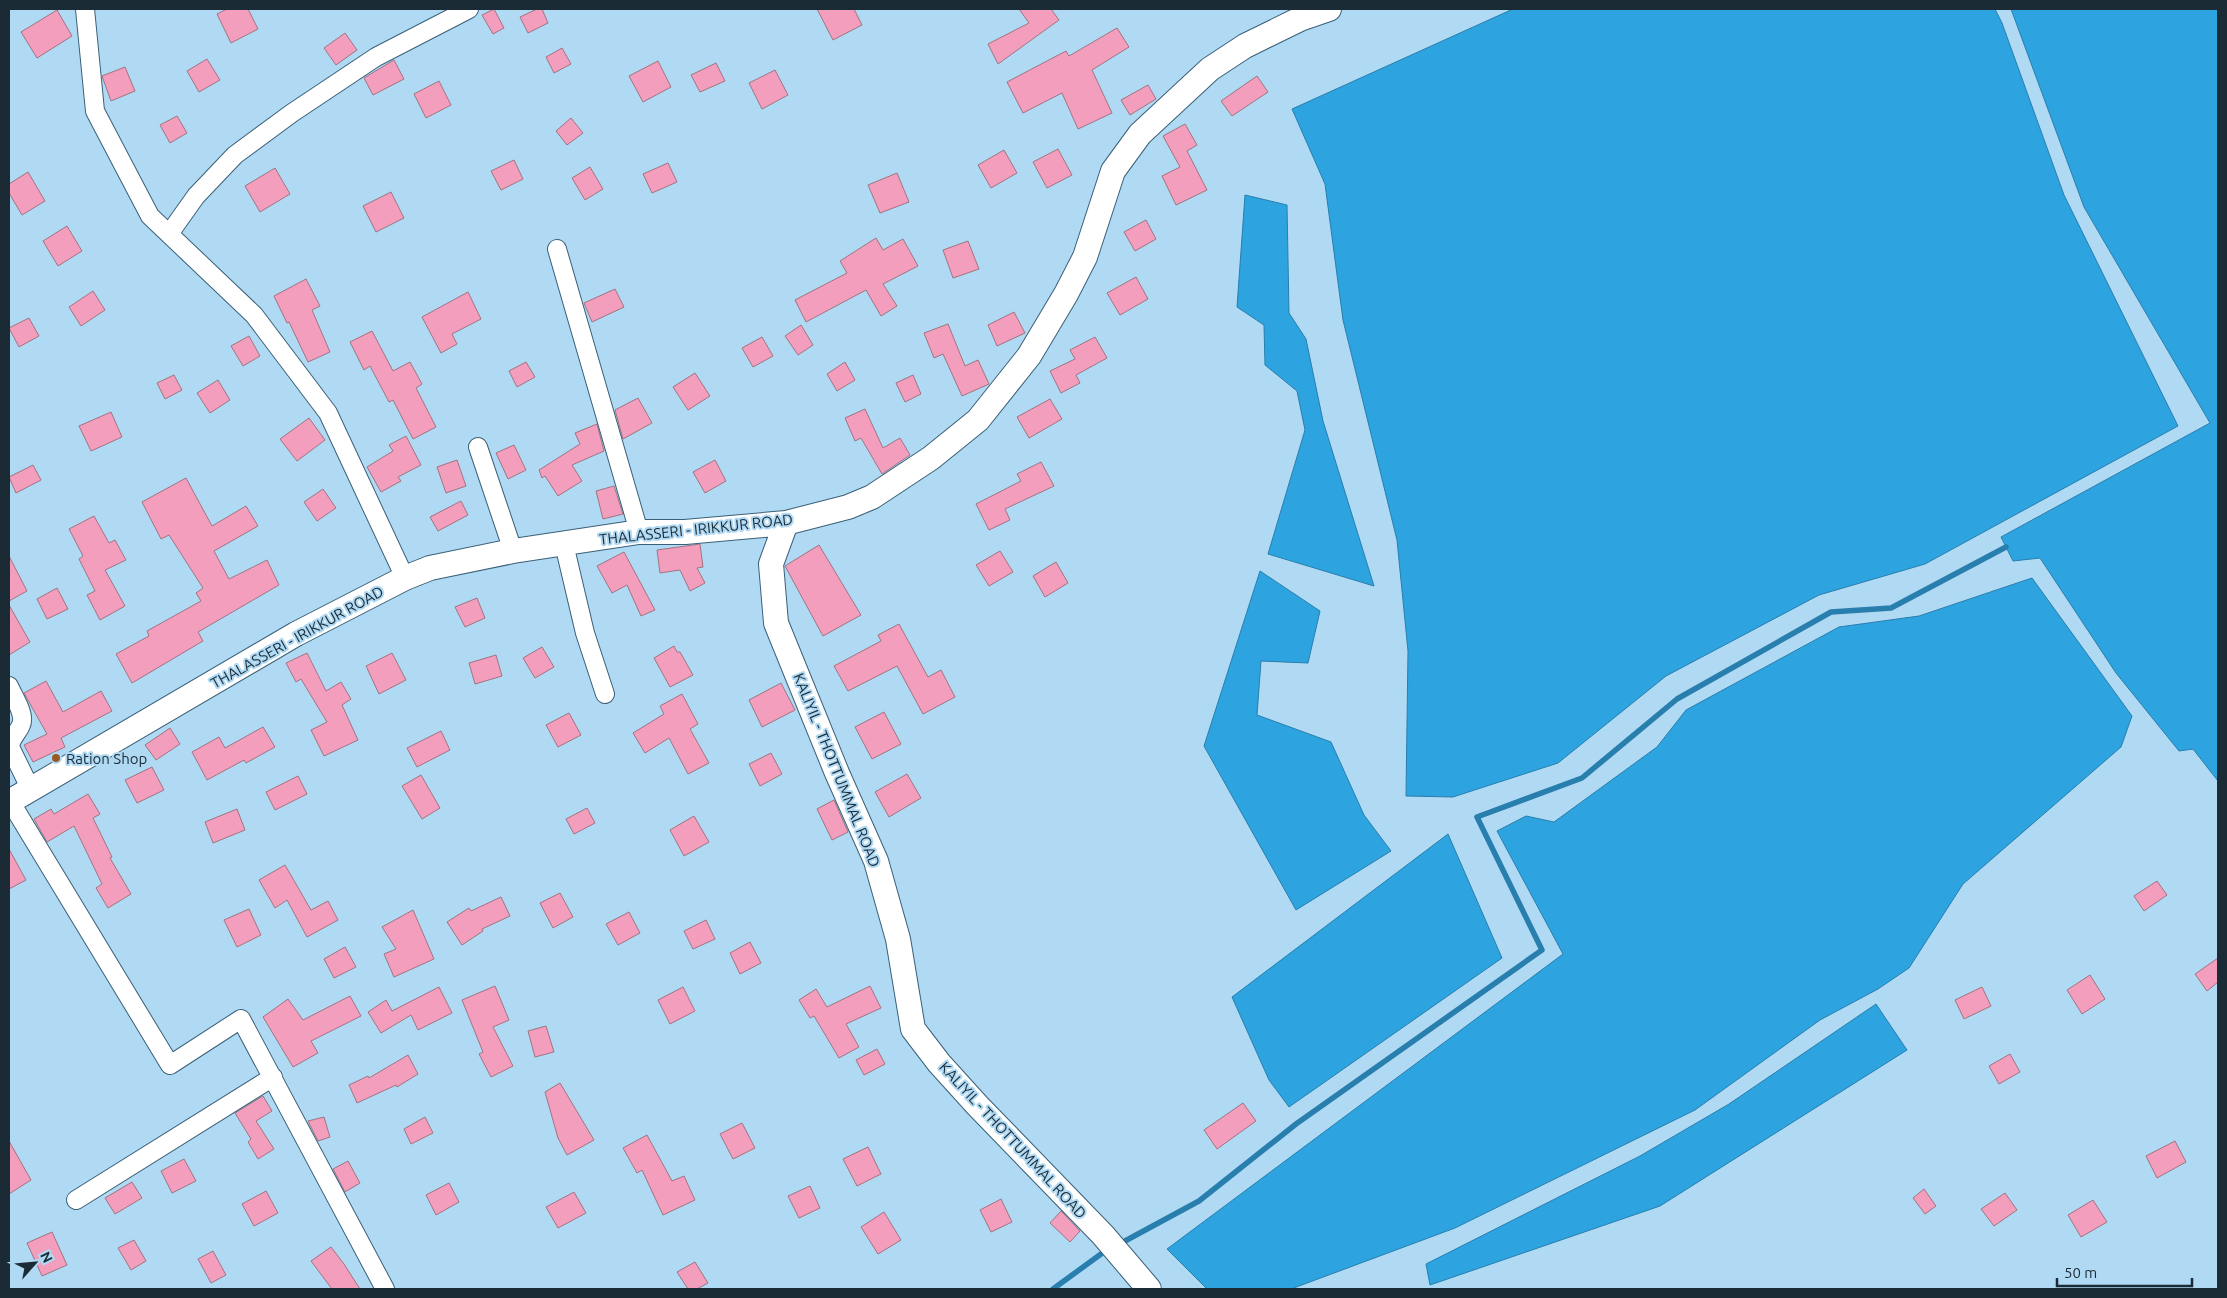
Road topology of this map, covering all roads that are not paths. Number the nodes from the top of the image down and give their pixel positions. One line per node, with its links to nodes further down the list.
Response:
1 (85, 9): 4 (street)
2 (469, 9): 4 (street)
3 (1328, 9): 7 (main road, THALASSERI - IRIKKUR ROAD)
4 (168, 234): 11 (street)
5 (557, 248): 8 (street)
6 (478, 447): 10 (street)
7 (786, 523): 8 (main road, THALASSERI - IRIKKUR ROAD); 19 (main road, KALIYIL - THOTTUMMAL ROAD)
8 (639, 532): 9 (main road, THALASSERI - IRIKKUR ROAD)
9 (564, 544): 10 (main road, THALASSERI - IRIKKUR ROAD); 13 (street)
10 (513, 551): 11 (main road, THALASSERI - IRIKKUR ROAD)
11 (405, 578): 14 (main road, THALASSERI - IRIKKUR ROAD)
12 (9, 686): 14 (street)
13 (605, 694)
14 (31, 790): 15 (main road, THALASSERI - IRIKKUR ROAD)
15 (9, 802): 16 (street)
16 (273, 1078): 17 (street); 18 (street)
17 (76, 1200)
18 (385, 1289)
19 (1148, 1289)

